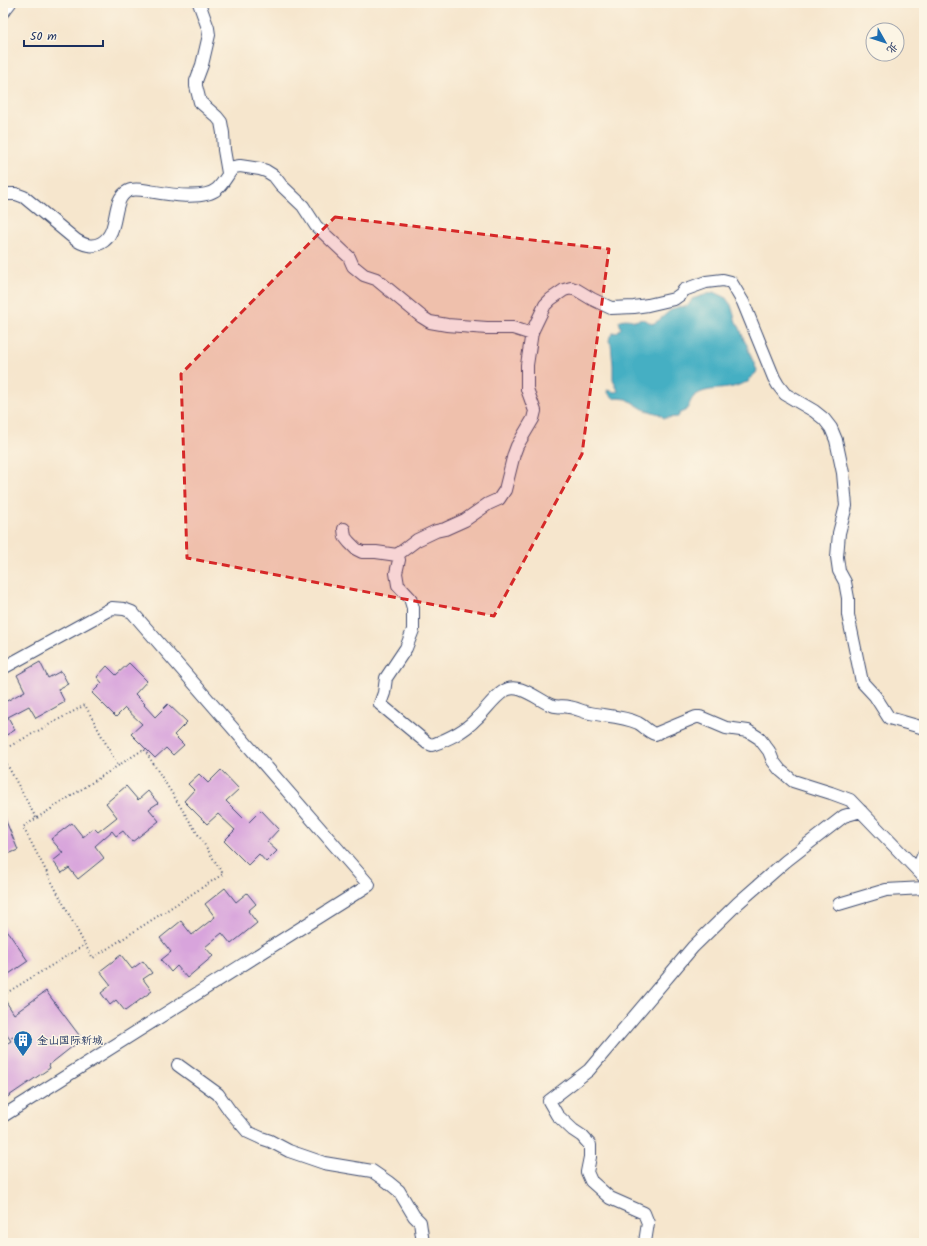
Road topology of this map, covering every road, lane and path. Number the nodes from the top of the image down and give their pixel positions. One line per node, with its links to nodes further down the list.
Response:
1 (10, 3): 3 (street)
2 (199, 3): 4 (street)
3 (3, 12)
4 (228, 173): 5 (street); 6 (street)
5 (3, 194)
6 (532, 334): 8 (street); 10 (street)
7 (344, 529): 8 (street)
8 (397, 555): 14 (street)
9 (3, 668): 26 (street)
10 (924, 728)
11 (3, 750): 13 (path)
12 (3, 757): 15 (path)
13 (118, 766): 15 (path); 21 (path)
14 (861, 811): 18 (street); 28 (street)
15 (36, 818): 21 (path)
16 (924, 854): 17 (street)
17 (924, 870)
18 (924, 877)
19 (924, 888): 20 (street)
20 (840, 904)
21 (85, 945): 22 (path)
22 (7, 993): 23 (path); 24 (path)
23 (3, 995)
24 (3, 1000)
25 (178, 1065): 27 (street)
26 (3, 1116)
27 (423, 1243)
28 (644, 1243)

